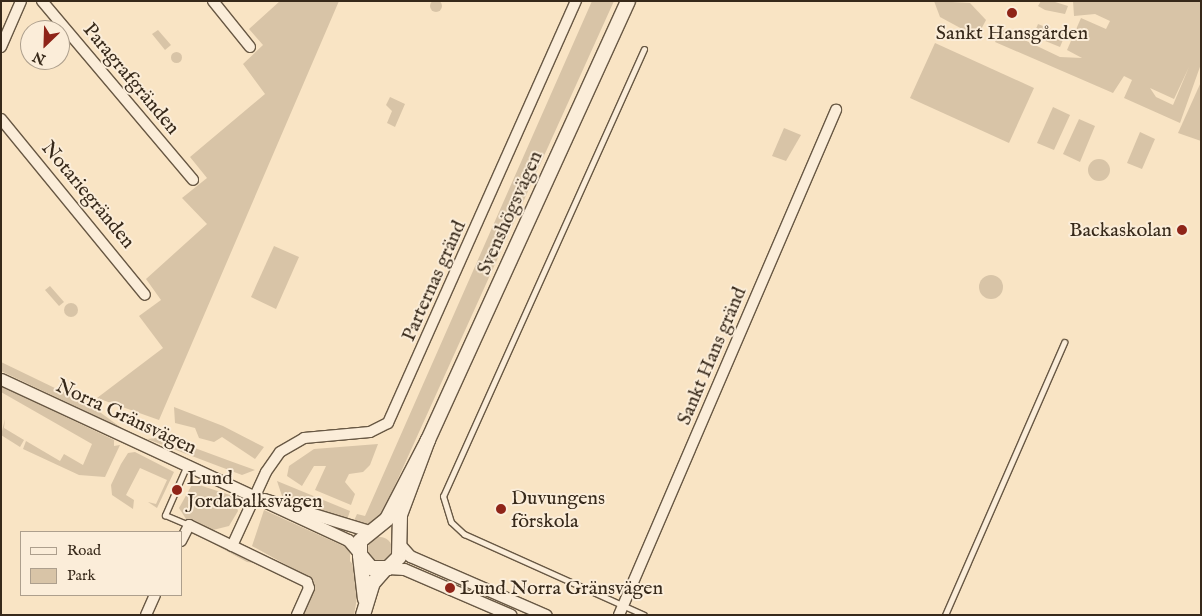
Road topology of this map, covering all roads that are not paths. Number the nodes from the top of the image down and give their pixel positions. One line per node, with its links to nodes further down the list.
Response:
1 (21, 1): 6 (street)
2 (42, 1): 11 (street, Paragrafgränden)
3 (213, 1): 7 (street)
4 (576, 1): 17 (street, Parternas gränd)
5 (628, 1): 15 (main road, Svenshögsvägen)
6 (1, 47)
7 (250, 47)
8 (644, 49): 26 (lane)
9 (836, 110): 26 (street, Sankt Hans gränd)
10 (1, 119): 12 (street, Notariegränden)
11 (193, 180)
12 (145, 295)
13 (1064, 342): 34 (lane)
14 (1, 379): 16 (street, Norra Gränsvägen)
15 (428, 440): 19 (main road, Svenshögsvägen); 21 (main road, Svenshögsvägen)
16 (188, 465): 17 (street, Norra Gränsvägen); 18 (lane)
17 (259, 497): 19 (street, Norra Gränsvägen); 22 (street, Parternas gränd); 23 (street, Norra Gränsvägen)
18 (188, 526): 20 (street); 22 (street)
19 (372, 530): 21 (main road); 23 (main road, Svenshögsvägen)
20 (182, 539)
21 (399, 542): 24 (main road, Svenshögsvägen); 31 (street)
22 (232, 546): 29 (street)
23 (359, 554): 24 (main road); 27 (main road, Svenshögsvägen)
24 (387, 569): 27 (main road, Svenshögsvägen); 30 (street)
25 (155, 596): 28 (street)
26 (624, 604): 32 (street, Sankt Hans gränd); 33 (lane)
27 (364, 608)
28 (146, 615)
29 (297, 615)
30 (511, 615)
31 (546, 615)
32 (619, 615)
33 (644, 615)
34 (945, 615)

